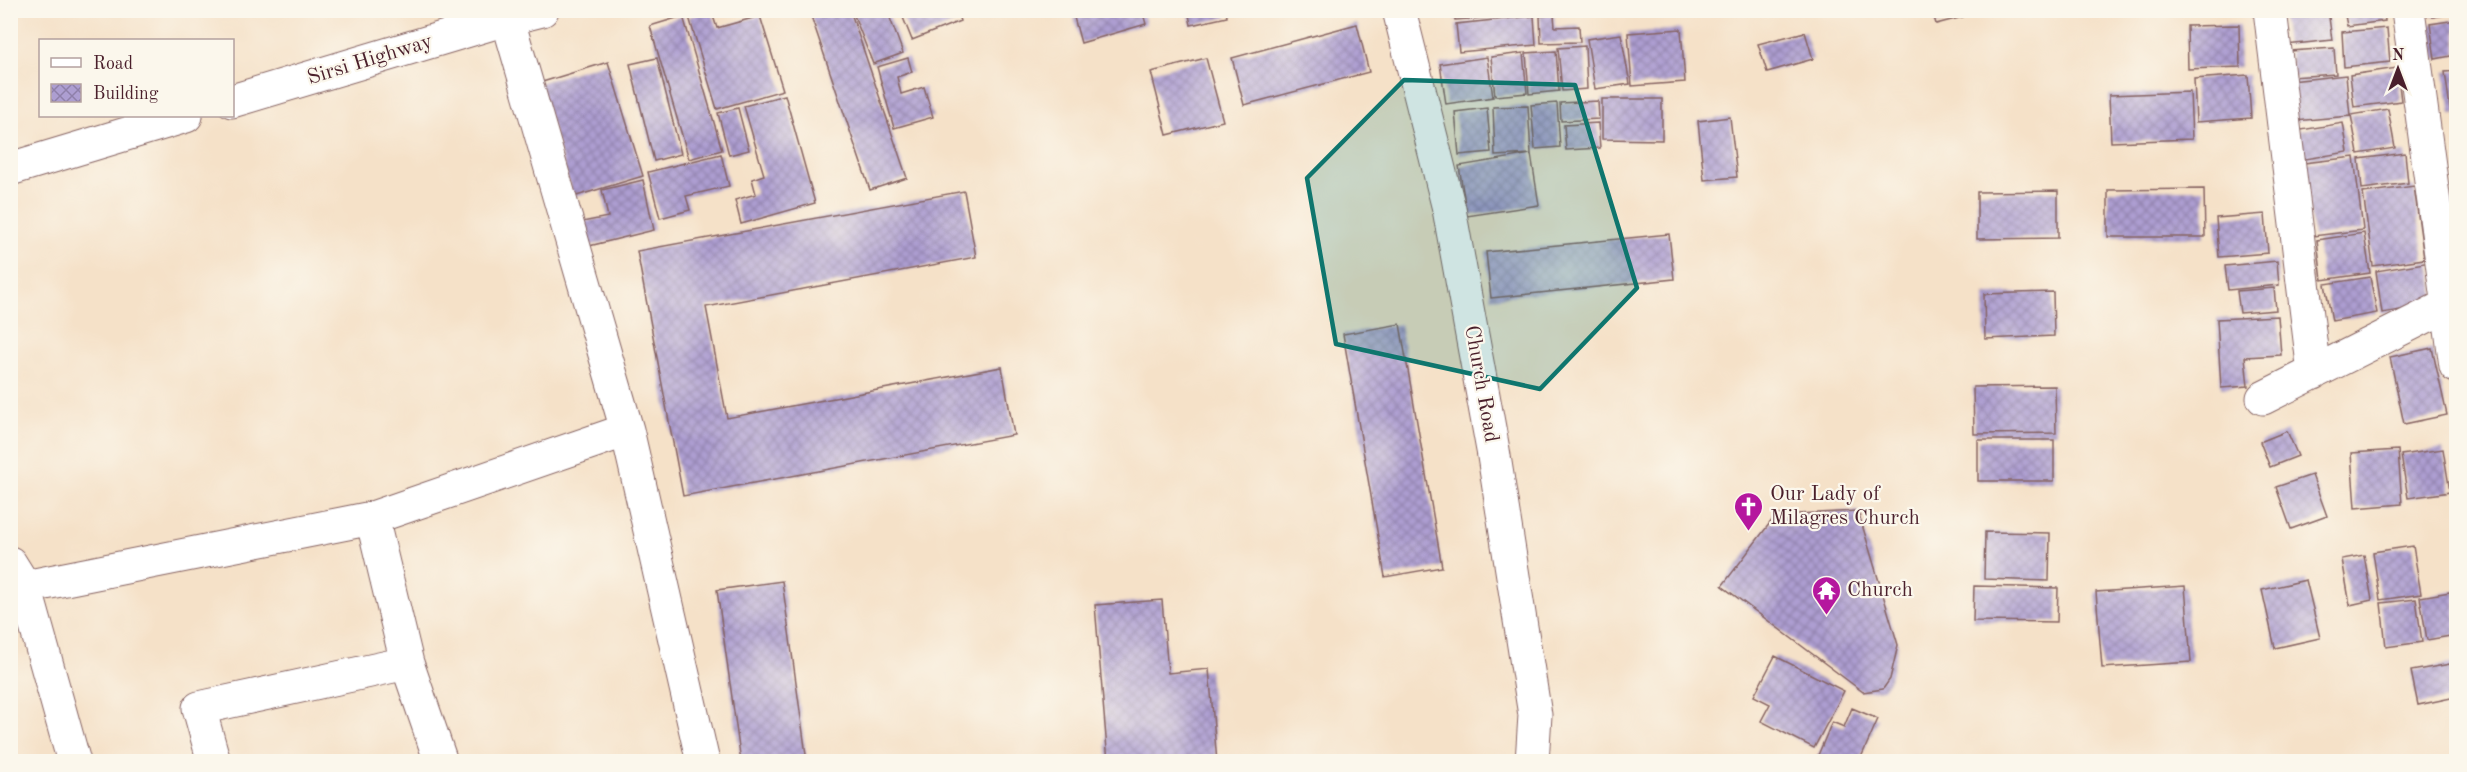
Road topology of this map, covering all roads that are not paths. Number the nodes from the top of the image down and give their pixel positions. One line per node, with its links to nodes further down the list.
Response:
1 (542, 10): 5 (street, Sirsi Highway)
2 (1399, 10): 21 (street, Church Road)
3 (2270, 10): 11 (street)
4 (2408, 10): 9 (street)
5 (506, 14): 6 (street, Sirsi Highway); 13 (street)
6 (234, 100)
7 (183, 117): 8 (street)
8 (10, 169)
9 (2452, 303): 10 (street); 11 (street)
10 (2457, 366)
11 (2314, 373): 12 (street)
12 (2263, 398)
13 (627, 430): 14 (street); 20 (street)
14 (372, 518): 15 (street); 16 (street)
15 (18, 575): 17 (street)
16 (408, 663): 18 (street); 19 (street)
17 (74, 762)
18 (214, 762)
19 (441, 762)
20 (704, 762)
21 (1532, 762)

